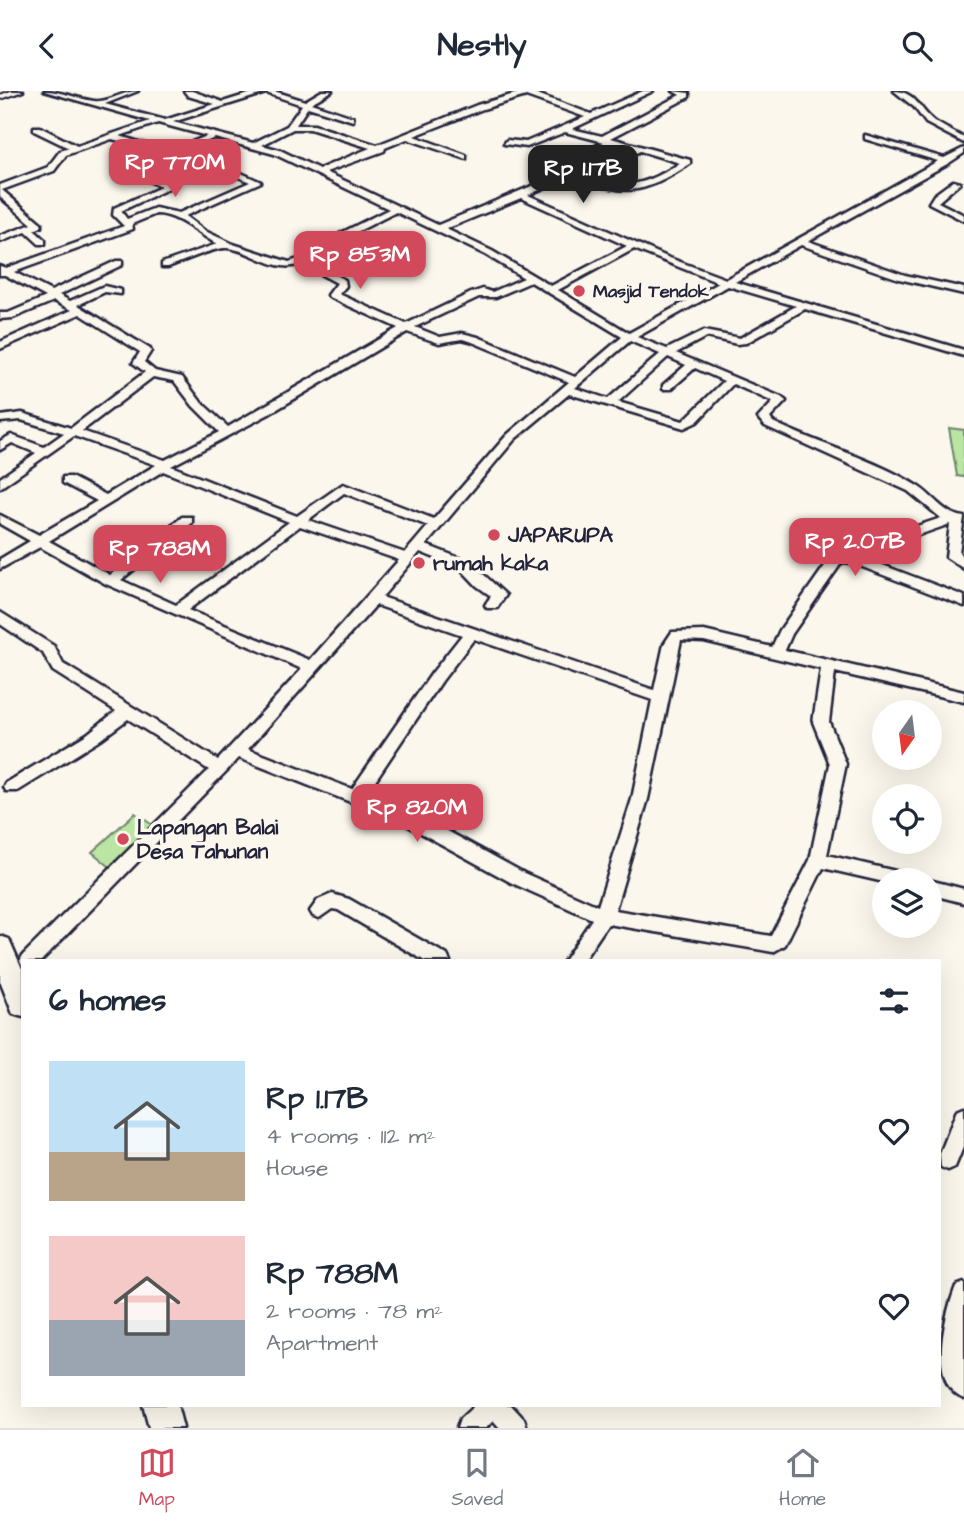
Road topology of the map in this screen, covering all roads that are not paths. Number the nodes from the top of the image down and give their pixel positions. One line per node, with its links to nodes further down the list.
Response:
1 (19, 91): 11 (street)
2 (48, 91): 12 (street)
3 (134, 91): 12 (street)
4 (188, 91): 13 (street)
5 (266, 91): 13 (street); 14 (street)
6 (328, 91): 14 (street)
7 (649, 91): 15 (street)
8 (677, 91): 25 (street)
9 (898, 91): 26 (street)
10 (523, 92): 15 (street); 23 (street)
11 (0, 97)
12 (98, 104): 17 (street)
13 (222, 104): 17 (street)
14 (306, 105): 16 (street); 18 (street)
15 (592, 117): 20 (street)
16 (350, 119)
17 (161, 122): 21 (street); 22 (street)
18 (291, 127): 28 (street); 32 (street)
19 (37, 129): 30 (street)
20 (564, 129): 25 (street); 27 (street)
21 (216, 135): 28 (street); 31 (street)
22 (112, 136): 29 (street); 30 (street)
23 (408, 137): 32 (street); 35 (street)
24 (868, 137): 36 (street)
25 (607, 140): 33 (street); 37 (street)
26 (964, 141)
27 (508, 142)
28 (256, 145): 38 (street)
29 (142, 146)
30 (75, 148): 43 (street)
31 (180, 149): 46 (street); 48 (street)
32 (381, 149): 38 (street)
33 (639, 149): 37 (street); 37 (street)
34 (964, 150): 36 (street)
35 (463, 157)
36 (946, 161): 39 (street)
37 (574, 171): 44 (street)
38 (318, 172): 45 (street)
39 (923, 175): 40 (street); 53 (street)
40 (934, 178)
41 (945, 180): 42 (street)
42 (960, 184): 47 (street)
43 (0, 190): 50 (street)
44 (521, 195): 49 (street); 55 (street)
45 (395, 209): 49 (street); 56 (street)
46 (179, 216): 48 (street); 54 (street)
47 (964, 218)
48 (128, 222): 59 (street)
49 (437, 229): 60 (street)
50 (29, 230): 51 (street); 52 (street)
51 (0, 239)
52 (42, 242)
53 (801, 242): 61 (street); 63 (street)
54 (225, 244): 56 (street); 58 (street)
55 (635, 245): 61 (street); 62 (street)
56 (307, 258): 71 (street)
57 (119, 263): 65 (street)
58 (165, 265)
59 (2, 271): 65 (street)
60 (532, 278): 62 (street); 71 (street)
61 (729, 283): 66 (street); 72 (street)
62 (552, 290): 72 (street)
63 (964, 291)
64 (117, 292): 68 (street)
65 (52, 296): 68 (street); 69 (street)
66 (803, 306): 70 (street); 75 (street)
67 (850, 306): 70 (street)
68 (75, 307): 73 (street); 77 (street)
69 (0, 316)
70 (839, 317): 74 (street)
71 (408, 327): 79 (street); 84 (street)
72 (629, 337): 75 (street); 79 (street)
73 (0, 346)
74 (964, 353)
75 (666, 354): 76 (street); 81 (street)
76 (693, 364): 78 (street); 80 (street)
77 (151, 373): 83 (street); 84 (street)
78 (730, 381): 81 (street); 94 (street)
79 (570, 385): 81 (street); 95 (street)
80 (667, 387)
81 (610, 403)
82 (0, 419): 83 (street)
83 (73, 432): 86 (street); 87 (street)
84 (227, 433): 87 (street)
85 (0, 446): 86 (street)
86 (46, 452): 89 (street)
87 (163, 465): 90 (street); 93 (street)
88 (67, 479): 90 (street)
89 (0, 484)
90 (105, 500): 96 (street)
91 (0, 519): 96 (street)
92 (187, 520): 102 (street)
93 (298, 521): 95 (street); 99 (street); 106 (street)
94 (956, 521): 98 (street); 101 (street)
95 (434, 524): 97 (street)
96 (41, 541): 100 (street); 102 (street)
97 (417, 546): 99 (street); 105 (street)
98 (846, 556): 104 (street); 109 (street)
99 (407, 558): 103 (street)
100 (0, 565)
101 (964, 565)
102 (111, 581): 106 (street)
103 (373, 599): 108 (street); 111 (street)
104 (964, 601)
105 (492, 605)
106 (177, 611): 111 (street)
107 (0, 617): 114 (street)
108 (471, 633): 112 (street); 118 (street)
109 (777, 653): 110 (street); 112 (street)
110 (829, 665): 113 (street); 119 (street)
111 (312, 667): 115 (street)
112 (660, 697): 124 (street)
113 (964, 697)
114 (126, 712): 116 (street); 117 (street)
115 (237, 751): 116 (street); 118 (street)
116 (219, 769): 127 (street)
117 (12, 787)
118 (355, 797): 124 (street)
119 (818, 860): 120 (street); 124 (street)
120 (872, 873)
121 (942, 890): 122 (street)
122 (964, 896)
123 (319, 911): 128 (street)
124 (604, 916): 126 (street)
125 (0, 947): 129 (highway)
126 (581, 958)
127 (30, 959)
128 (438, 959)
129 (21, 968)
130 (964, 1117): 131 (street)
131 (951, 1161)
132 (964, 1294): 133 (street)
133 (964, 1387)
134 (161, 1407): 137 (highway)
135 (492, 1407): 138 (street)
136 (496, 1407): 139 (street)
137 (166, 1428)
138 (469, 1428)
139 (515, 1428)

